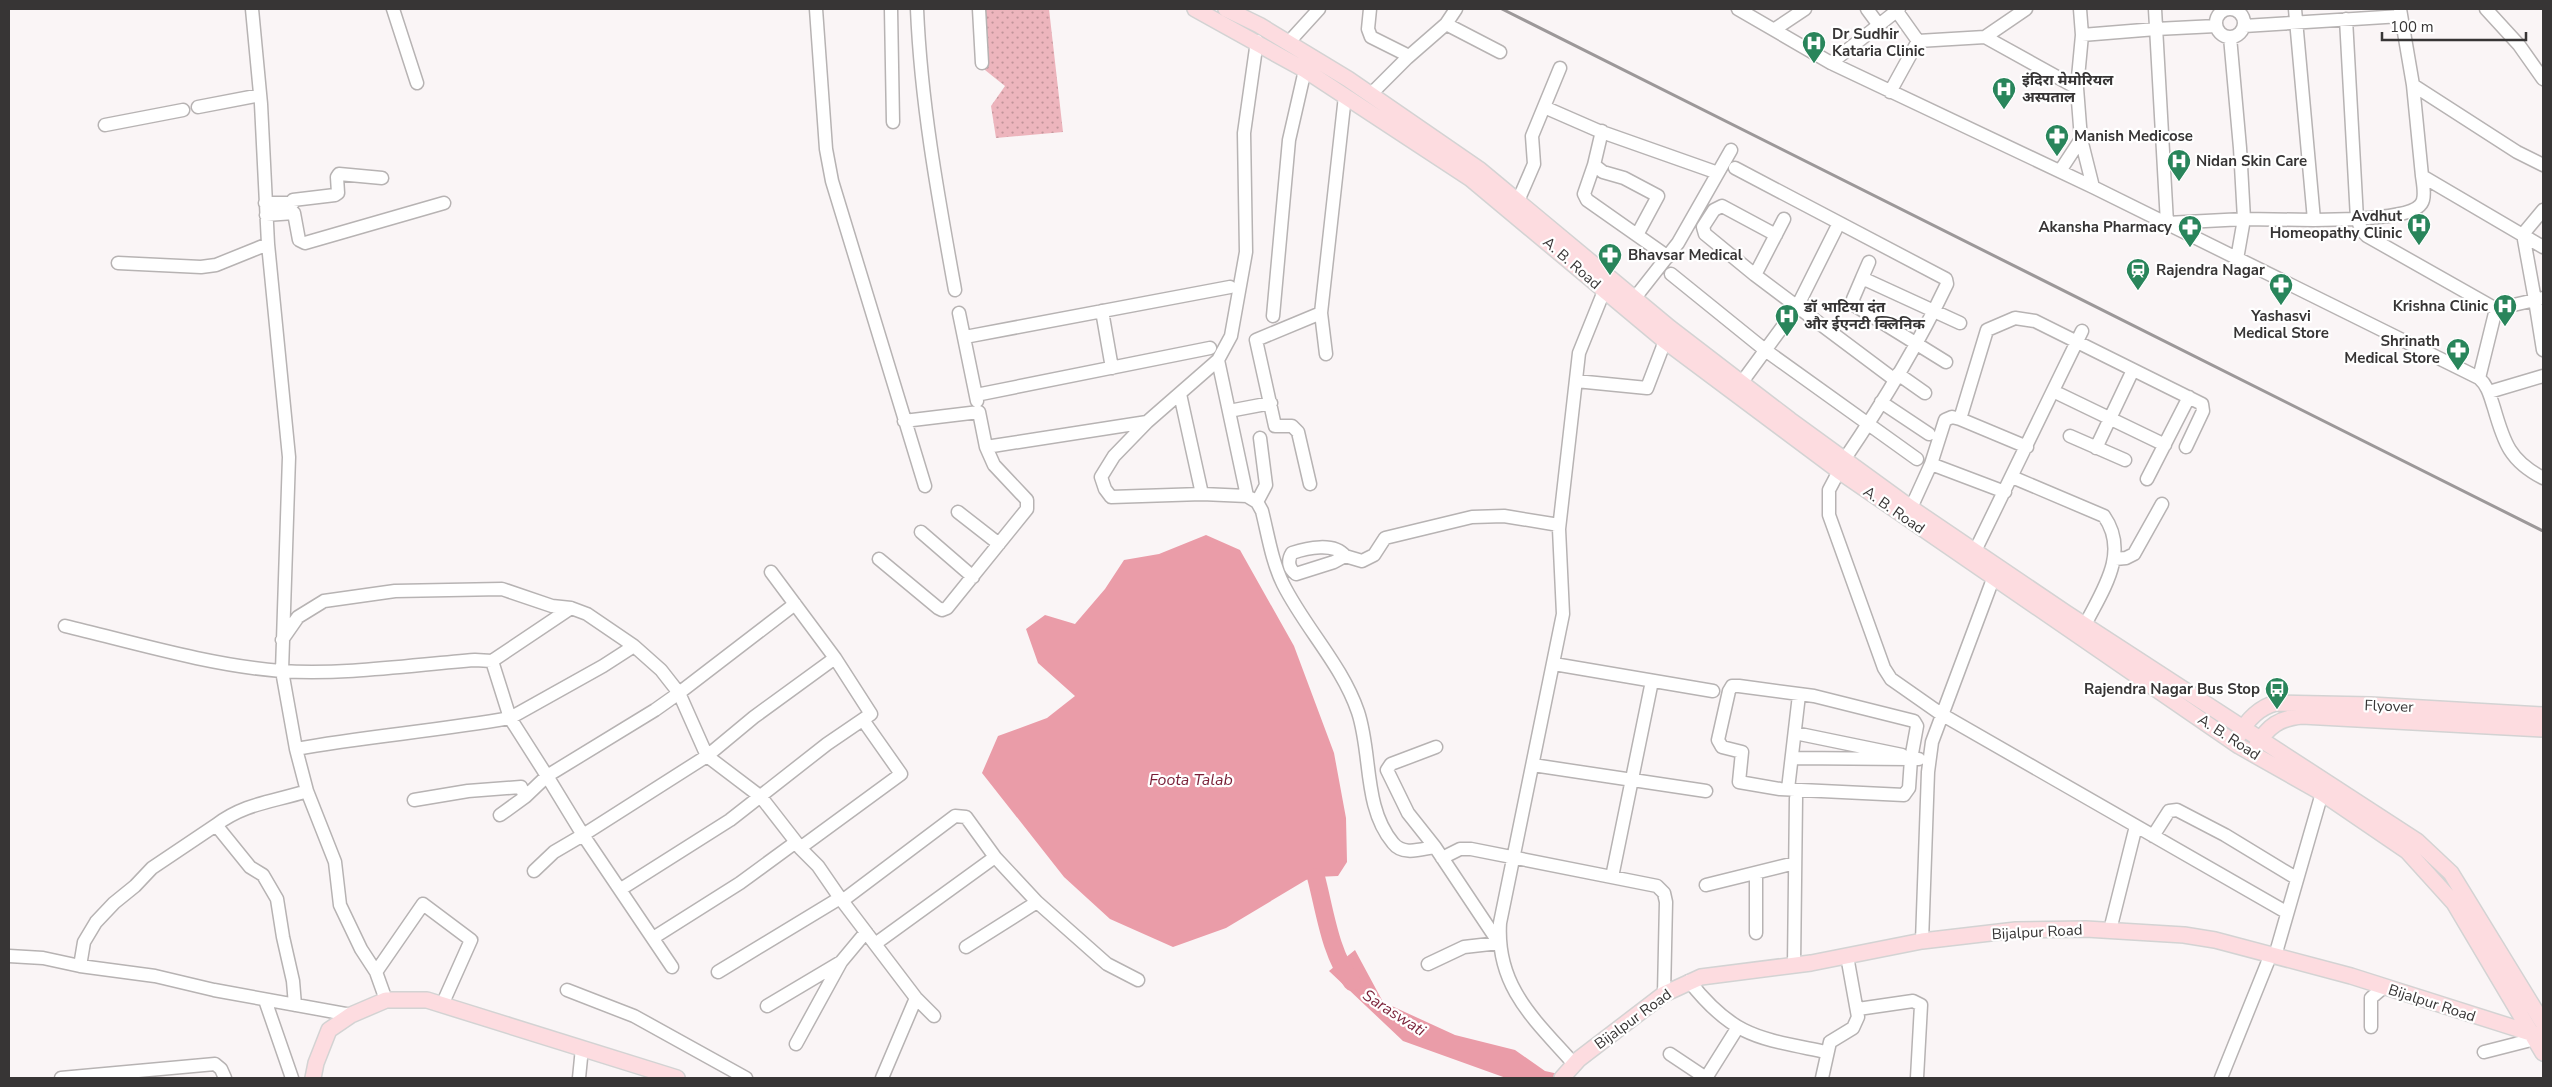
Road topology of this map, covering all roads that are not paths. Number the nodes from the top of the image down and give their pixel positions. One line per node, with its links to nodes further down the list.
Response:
1 (252, 9): 49 (street)
2 (393, 9): 44 (street)
3 (816, 9): 133 (street)
4 (891, 9): 54 (street)
5 (918, 9): 91 (street)
6 (979, 9): 39 (street)
7 (1194, 9): 35 (main road, A. B. Road)
8 (1226, 9): 36 (main road, A. B. Road)
9 (1320, 9): 36 (street)
10 (1370, 9): 38 (street)
11 (1456, 9): 25 (street)
12 (1738, 9): 30 (street)
13 (1805, 9): 30 (street)
14 (1867, 9): 26 (street)
15 (2026, 9): 32 (street)
16 (2080, 9): 31 (street)
17 (2155, 9): 29 (street)
18 (2229, 9): 27 (street); 28 (street)
19 (2295, 9): 24 (street)
20 (2486, 9): 43 (street)
21 (1898, 10): 26 (street); 34 (street)
22 (2401, 12): 23 (street); 45 (street)
23 (2346, 19): 24 (street); 74 (street)
24 (2296, 23): 28 (street); 75 (street)
25 (1446, 24): 37 (street); 38 (street)
26 (1878, 24): 40 (street)
27 (2216, 26): 29 (street); 33 (street)
28 (2244, 26): 33 (street)
29 (2156, 28): 31 (street); 77 (street)
30 (1775, 29): 40 (street)
31 (2082, 36): 46 (street)
32 (1985, 37): 34 (street); 46 (street)
33 (2230, 37): 73 (street)
34 (1918, 41): 47 (street)
35 (1257, 42): 42 (main road, A. B. Road); 112 (street)
36 (1288, 44): 48 (main road, A. B. Road)
37 (1500, 52)
38 (1409, 56): 48 (street)
39 (982, 63)
40 (1831, 63): 47 (street)
41 (1560, 68): 52 (street)
42 (1305, 70): 50 (main road, A. B. Road); 101 (street)
43 (2543, 79)
44 (417, 82)
45 (2413, 85): 60 (street); 64 (street)
46 (2077, 88): 57 (street)
47 (1890, 92): 62 (street)
48 (1370, 94): 67 (main road, A. B. Road)
49 (260, 95): 51 (street); 70 (street)
50 (1345, 96): 92 (main road, A. B. Road); 100 (street)
51 (198, 107)
52 (1544, 107): 56 (street); 67 (street)
53 (183, 110): 55 (street)
54 (893, 122)
55 (105, 125)
56 (1602, 131): 59 (street); 63 (street)
57 (2081, 139): 62 (street); 66 (street)
58 (1732, 150): 63 (street)
59 (1594, 165): 79 (street); 79 (street)
60 (2543, 165)
61 (1735, 168): 76 (street)
62 (2060, 171): 66 (street)
63 (1718, 173): 83 (street)
64 (2422, 176): 74 (street); 78 (street)
65 (382, 178): 69 (street)
66 (2093, 187): 77 (street)
67 (1518, 201): 93 (main road, A. B. Road)
68 (444, 203): 69 (street)
69 (293, 208): 70 (street)
70 (265, 209): 81 (street)
71 (2543, 210): 78 (street)
72 (1784, 219): 80 (street)
73 (2244, 219): 75 (street); 77 (street); 84 (street)
74 (2357, 219): 75 (street); 96 (street)
75 (2314, 220)
76 (1839, 223): 95 (street); 98 (street)
77 (2167, 223): 84 (street)
78 (2523, 234): 82 (street); 94 (street)
79 (1637, 235): 83 (street)
80 (1776, 235): 88 (street); 88 (street)
81 (268, 244): 86 (street); 173 (street)
82 (2543, 247)
83 (1668, 257): 93 (street)
84 (2237, 259): 118 (street)
85 (1869, 262): 89 (street)
86 (118, 263)
87 (1671, 274): 109 (street)
88 (1755, 275): 95 (street)
89 (1862, 278): 98 (street); 107 (street)
90 (1230, 287): 97 (street)
91 (955, 290)
92 (1604, 290): 105 (main road, A. B. Road); 119 (street)
93 (1634, 298): 120 (main road, A. B. Road)
94 (2539, 299): 96 (street); 110 (street)
95 (1797, 307): 109 (street); 117 (street)
96 (2496, 308): 118 (street)
97 (1102, 311): 104 (street); 114 (street)
98 (1934, 312): 102 (street); 107 (street)
99 (959, 313): 104 (street)
100 (1321, 313): 111 (street); 128 (street)
101 (1273, 316)
102 (1960, 323)
103 (2082, 331): 106 (street)
104 (965, 337): 125 (street)
105 (1665, 340): 119 (street); 147 (main road, A. B. Road)
106 (2076, 343): 115 (street); 121 (street); 132 (street)
107 (1914, 344): 113 (street); 117 (street)
108 (1210, 348): 114 (street)
109 (1765, 350): 120 (street); 135 (street)
110 (2543, 350)
111 (1326, 354)
112 (1218, 360): 124 (street); 129 (street)
113 (1946, 362)
114 (1112, 368): 125 (street)
115 (2133, 370): 126 (street); 131 (street)
116 (2543, 376): 122 (street)
117 (1896, 377): 123 (street); 127 (street)
118 (2479, 378): 122 (street)
119 (1576, 380): 159 (street)
120 (1742, 382): 147 (main road, A. B. Road)
121 (2053, 391): 131 (street); 141 (street)
122 (2489, 392): 149 (street)
123 (1925, 393)
124 (1180, 394): 134 (street); 154 (street)
125 (976, 395): 130 (street)
126 (2189, 397): 139 (street); 142 (street)
127 (1881, 402): 135 (street); 136 (street)
128 (1271, 403): 129 (street); 151 (street)
129 (1229, 411): 155 (street)
130 (979, 412): 133 (street); 140 (street)
131 (2110, 418): 139 (street); 143 (street)
132 (1960, 419): 141 (street); 146 (street)
133 (904, 421): 152 (street)
134 (1147, 422): 140 (street); 154 (street)
135 (1868, 424): 144 (street); 147 (street)
136 (1929, 434)
137 (2070, 436): 143 (street)
138 (1260, 438): 155 (street)
139 (2165, 444): 150 (street)
140 (986, 447): 161 (street)
141 (2027, 447): 148 (street)
142 (2186, 447)
143 (2096, 448): 145 (street)
144 (1917, 460)
145 (2125, 460)
146 (1931, 464): 153 (street); 157 (street)
147 (1841, 465): 157 (main road, A. B. Road); 168 (main road, A. B. Road); 183 (street)
148 (2012, 477): 153 (street); 165 (street)
149 (2543, 478)
150 (2148, 479)
151 (1310, 484)
152 (925, 486)
153 (2005, 492): 162 (street)
154 (1202, 494): 155 (street)
155 (1252, 499): 214 (street)
156 (2162, 504): 165 (street)
157 (1911, 508): 162 (main road, A. B. Road)
158 (958, 512): 161 (street)
159 (1560, 525): 163 (street); 177 (street)
160 (921, 532): 167 (street)
161 (999, 544): 167 (street)
162 (1975, 551): 171 (main road, A. B. Road)
163 (1345, 556)
164 (879, 559): 167 (street)
165 (2115, 559): 171 (street)
166 (771, 572): 169 (street)
167 (972, 577)
168 (1994, 579): 183 (street); 191 (main road, A. B. Road)
169 (795, 604): 175 (street); 181 (street)
170 (571, 608): 173 (street); 174 (street); 176 (street)
171 (2085, 625): 187 (main road, A. B. Road)
172 (65, 626): 178 (street)
173 (282, 640): 178 (street)
174 (634, 646): 181 (street); 185 (street)
175 (835, 658): 186 (street); 195 (street)
176 (492, 661): 178 (street); 185 (street)
177 (1554, 664): 179 (street); 198 (street)
178 (282, 671): 193 (street)
179 (1652, 681): 180 (street); 200 (street)
180 (1713, 692)
181 (679, 693): 195 (street); 199 (street)
182 (1799, 695): 189 (street); 197 (street); 204 (street)
183 (1941, 714): 197 (street); 210 (street)
184 (2543, 715): 187 (main road, Flyover)
185 (510, 718): 193 (street); 199 (street)
186 (863, 720): 205 (street); 213 (street)
187 (2244, 727): 190 (main road, A. B. Road); 191 (main road, Flyover)
188 (2543, 729): 190 (main road, Flyover)
189 (1795, 733): 196 (street); 197 (street)
190 (2261, 738): 194 (main road, Flyover); 259 (main road, A. B. Road)
191 (2234, 743): 194 (main road, A. B. Road)
192 (1436, 747): 214 (street)
193 (296, 748): 201 (street)
194 (2252, 754): 203 (main road, A. B. Road)
195 (706, 756): 205 (street); 211 (street)
196 (1792, 758): 197 (street); 204 (street)
197 (1921, 759): 204 (street); 231 (street)
198 (1533, 765): 200 (street); 216 (street)
199 (547, 776): 206 (street); 211 (street)
200 (1632, 780): 202 (street); 220 (street)
201 (307, 791): 209 (street); 243 (street)
202 (1706, 791)
203 (2322, 793): 221 (street); 262 (main road, A. B. Road)
204 (1792, 794): 217 (street)
205 (761, 797): 213 (street); 223 (street)
206 (524, 798): 207 (street); 208 (street)
207 (414, 800)
208 (500, 815)
209 (216, 825): 241 (street); 253 (street)
210 (2136, 826): 212 (street); 227 (street)
211 (583, 835): 218 (street); 223 (street)
212 (2153, 836): 221 (street); 226 (street)
213 (798, 845): 224 (street); 230 (street)
214 (1439, 852): 216 (street); 232 (street)
215 (995, 858): 224 (street); 225 (street); 233 (street)
216 (1513, 858): 220 (street); 232 (street)
217 (1795, 863): 219 (street); 240 (street)
218 (534, 871)
219 (1756, 873): 222 (street); 229 (street)
220 (1612, 877): 249 (street)
221 (2296, 878): 226 (street)
222 (1706, 885)
223 (621, 889): 230 (street)
224 (841, 899): 228 (street); 244 (street)
225 (1037, 902): 234 (street); 245 (street)
226 (2286, 912): 235 (street)
227 (2110, 930): 231 (main road, Bijalpur Road); 235 (main road, Bijalpur Road)
228 (866, 932): 233 (street); 238 (street)
229 (1756, 933)
230 (653, 938): 242 (street)
231 (1922, 942): 237 (main road, Bijalpur Road)
232 (1499, 943): 239 (street); 269 (street)
233 (875, 944): 250 (street)
234 (966, 947)
235 (2273, 955): 247 (main road, Bijalpur Road); 281 (street)
236 (9, 956): 241 (street)
237 (1847, 956): 240 (main road, Bijalpur Road); 256 (street)
238 (841, 962): 255 (street); 263 (street)
239 (1428, 964)
240 (1794, 965): 246 (main road, Bijalpur Road)
241 (80, 966): 251 (street)
242 (672, 967)
243 (376, 972): 252 (street); 254 (street)
244 (718, 972)
245 (1138, 980)
246 (1689, 981): 249 (main road, Bijalpur Road); 260 (street)
247 (2384, 987): 261 (street); 262 (main road, Bijalpur Road)
248 (567, 990): 276 (street)
249 (1664, 994): 269 (main road, Bijalpur Road)
250 (916, 998): 258 (street); 277 (street)
251 (265, 1000): 253 (street); 272 (street)
252 (386, 1000): 254 (main road); 257 (main road)
253 (295, 1005): 257 (street)
254 (442, 1005): 264 (main road)
255 (768, 1006)
256 (1858, 1009): 265 (street); 280 (street)
257 (351, 1015): 273 (main road)
258 (934, 1016)
259 (2543, 1023)
260 (1738, 1027): 265 (street); 278 (street)
261 (2370, 1027)
262 (2537, 1036): 266 (street); 267 (main road, A. B. Road)
263 (796, 1044)
264 (582, 1048): 274 (street); 275 (main road)
265 (1826, 1052): 279 (street)
266 (2484, 1052)
267 (2543, 1053)
268 (1670, 1054): 278 (street)
269 (1566, 1072)
270 (61, 1078): 271 (street)
271 (225, 1078)
272 (292, 1078)
273 (312, 1078)
274 (578, 1078)
275 (677, 1078)
276 (746, 1078)
277 (882, 1078)
278 (1706, 1078)
279 (1822, 1078)
280 (1917, 1078)
281 (2221, 1078)

